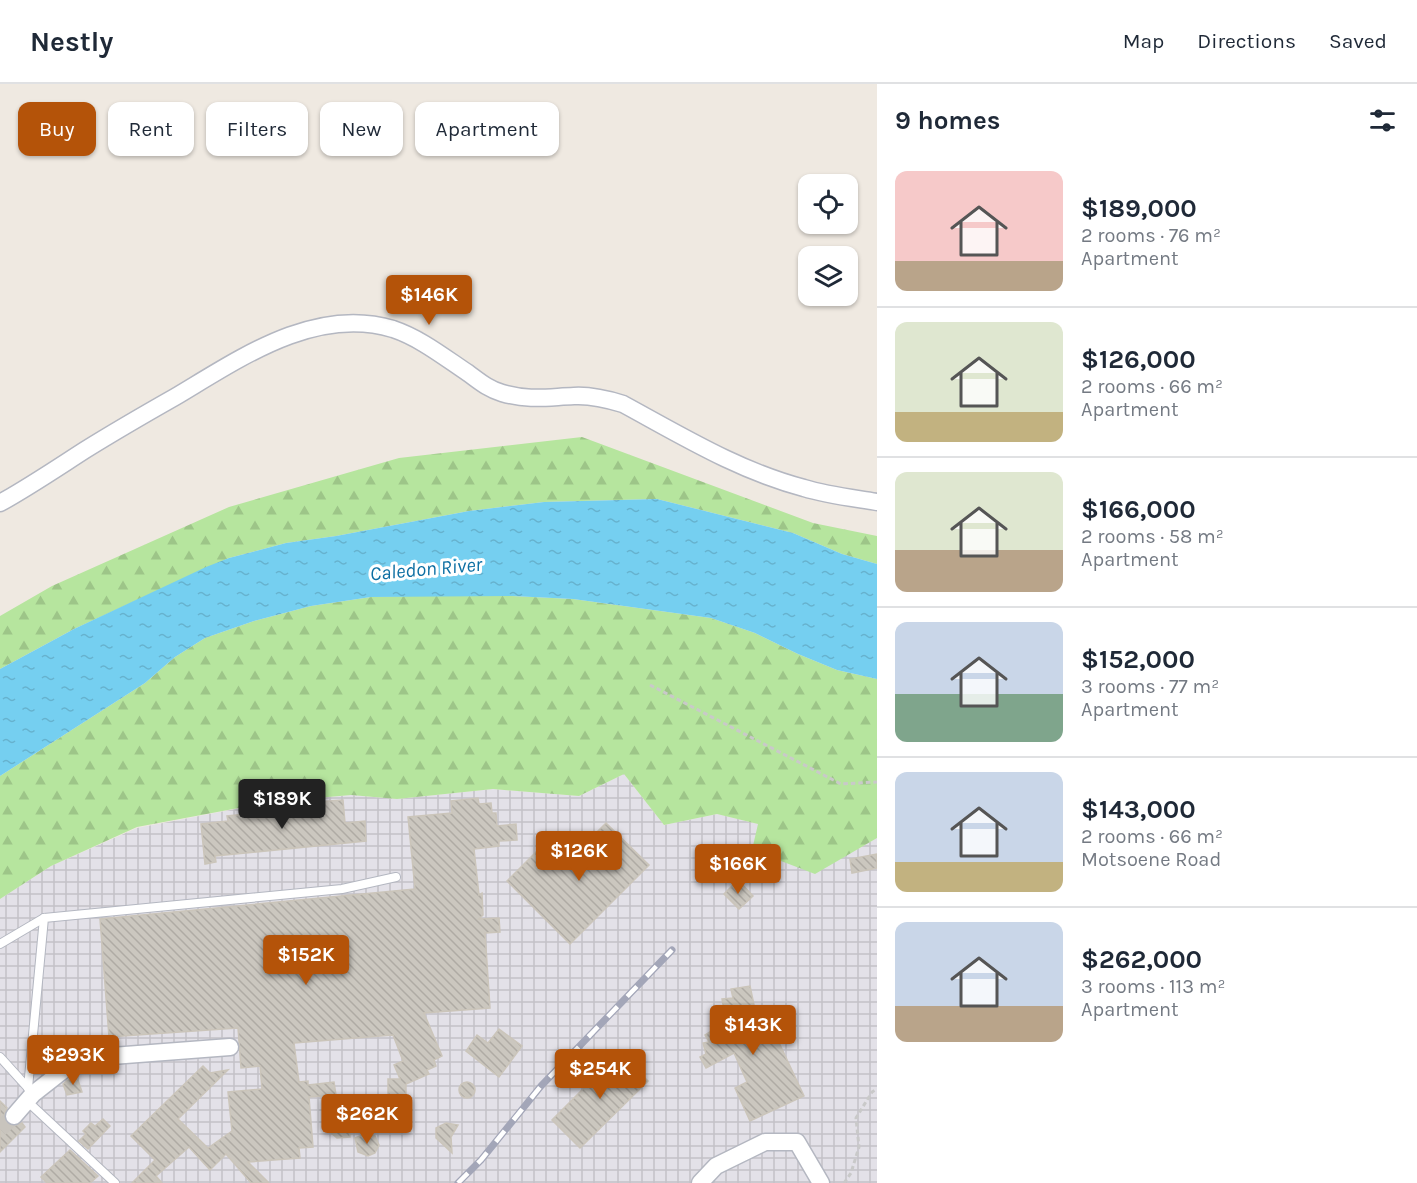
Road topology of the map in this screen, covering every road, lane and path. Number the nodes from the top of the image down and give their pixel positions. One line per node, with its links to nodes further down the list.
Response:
1 (877, 502): 2 (street)
2 (0, 503)
3 (650, 685): 4 (path)
4 (877, 782)
5 (396, 877): 6 (lane)
6 (44, 918): 7 (lane); 11 (lane)
7 (0, 944)
8 (230, 1047): 11 (street)
9 (0, 1058): 11 (lane)
10 (877, 1089): 16 (path)
11 (29, 1094): 12 (street); 13 (lane)
12 (14, 1116)
13 (115, 1183)
14 (700, 1183): 15 (street)
15 (821, 1183)
16 (844, 1183)

